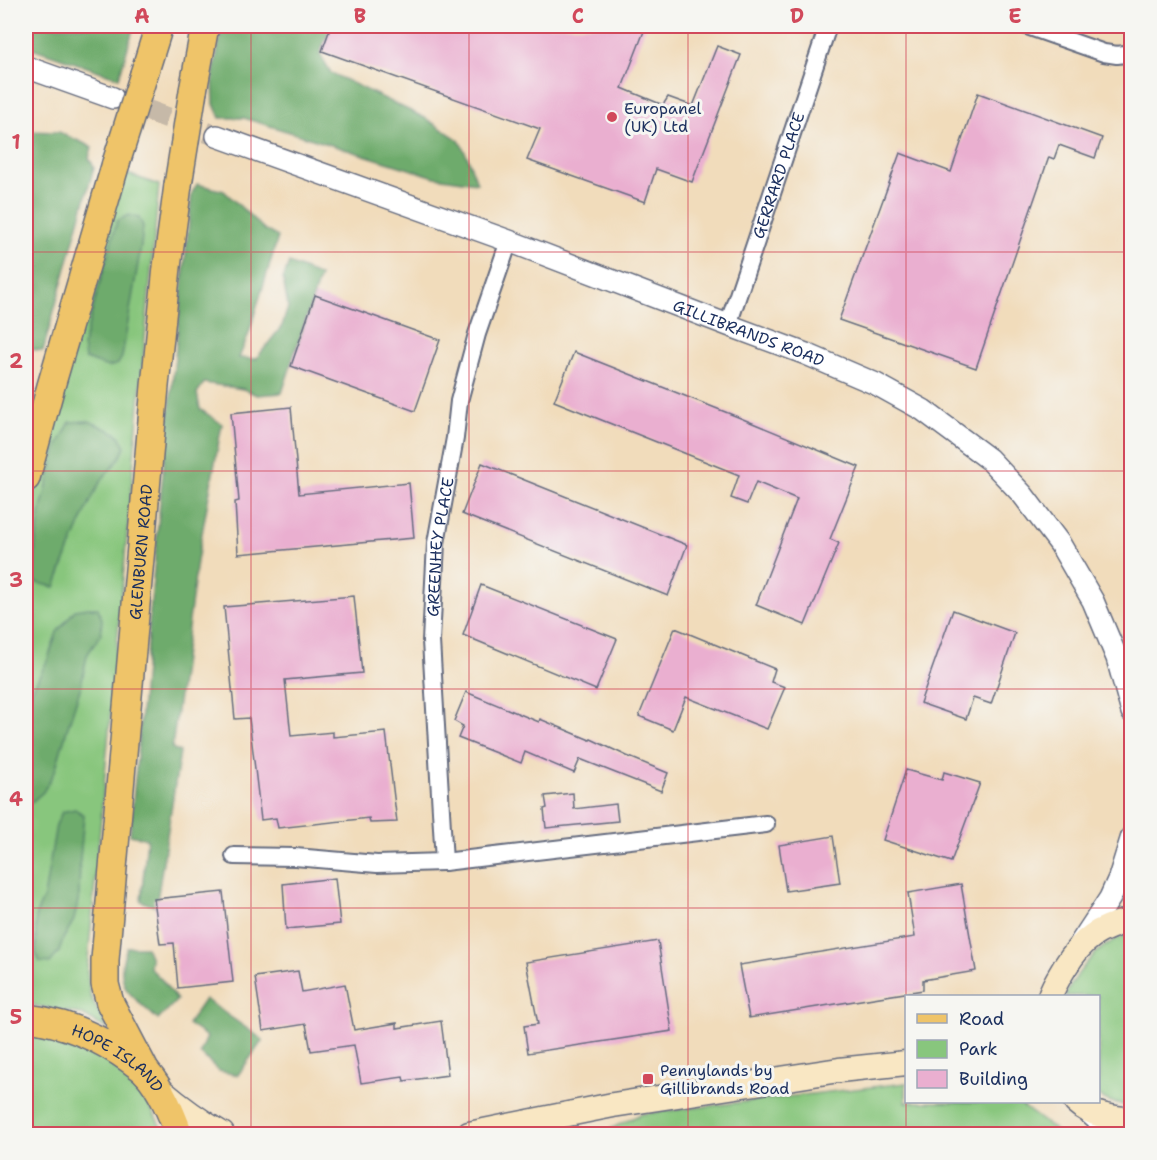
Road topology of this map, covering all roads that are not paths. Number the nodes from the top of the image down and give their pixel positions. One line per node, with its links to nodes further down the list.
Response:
1 (159, 26): 11 (main road, bridge)
2 (205, 26): 22 (main road, GLENBURN ROAD, bridge)
3 (828, 26): 10 (street, GERRARD PLACE)
4 (1027, 26): 5 (street)
5 (1131, 53)
6 (26, 67): 7 (street)
7 (113, 98)
8 (217, 136): 9 (street, GILLIBRANDS ROAD)
9 (509, 241): 10 (street, GILLIBRANDS ROAD); 16 (street, GREENHEY PLACE)
10 (728, 325): 12 (street, GILLIBRANDS ROAD)
11 (26, 478)
12 (1131, 712)
13 (766, 824): 16 (street)
14 (1131, 836): 18 (street)
15 (234, 856): 16 (street)
16 (444, 862)
17 (1131, 920): 18 (main road)
18 (1076, 950): 19 (main road)
19 (1050, 993)
20 (26, 1018): 22 (main road, HOPE ISLAND)
21 (905, 1063): 27 (main road)
22 (151, 1079): 25 (main road, HOPE ISLAND); 26 (main road)
23 (1078, 1104): 24 (main road); 28 (street)
24 (1131, 1120)
25 (178, 1134)
26 (222, 1134)
27 (469, 1134)
28 (1113, 1134)

